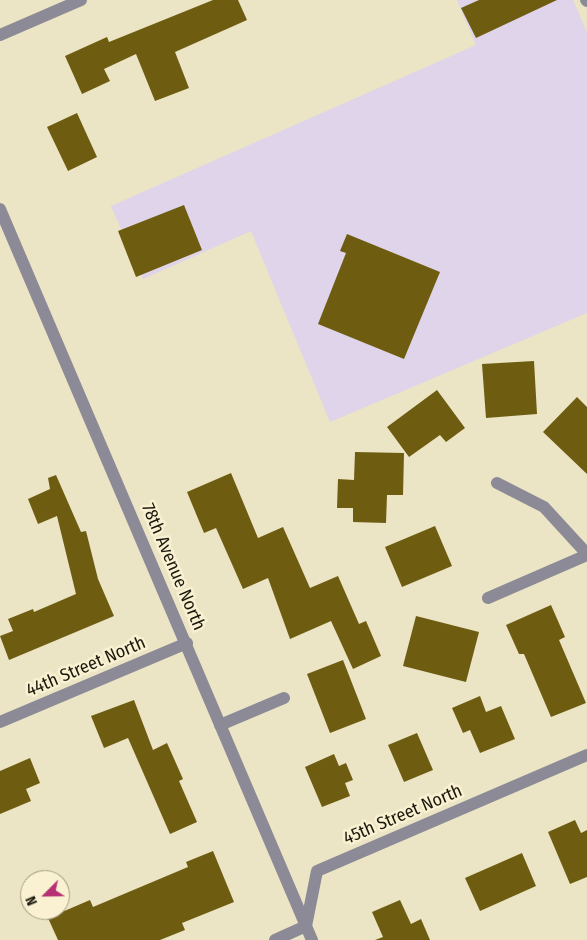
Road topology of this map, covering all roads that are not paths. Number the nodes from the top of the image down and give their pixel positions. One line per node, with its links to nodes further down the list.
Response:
1 (81, 0): 2 (street)
2 (0, 35)
3 (0, 209): 7 (street, 78th Avenue North)
4 (497, 482): 5 (street)
5 (587, 554): 6 (street)
6 (488, 598)
7 (186, 643): 9 (street, 44th Street North); 10 (street, 78th Avenue North)
8 (284, 698): 10 (street)
9 (0, 722)
10 (220, 724): 12 (street, 78th Avenue North)
11 (587, 755): 12 (street, 45th Street North)
12 (306, 926): 13 (street); 14 (street, 78th Avenue North)
13 (274, 940)
14 (312, 940)

